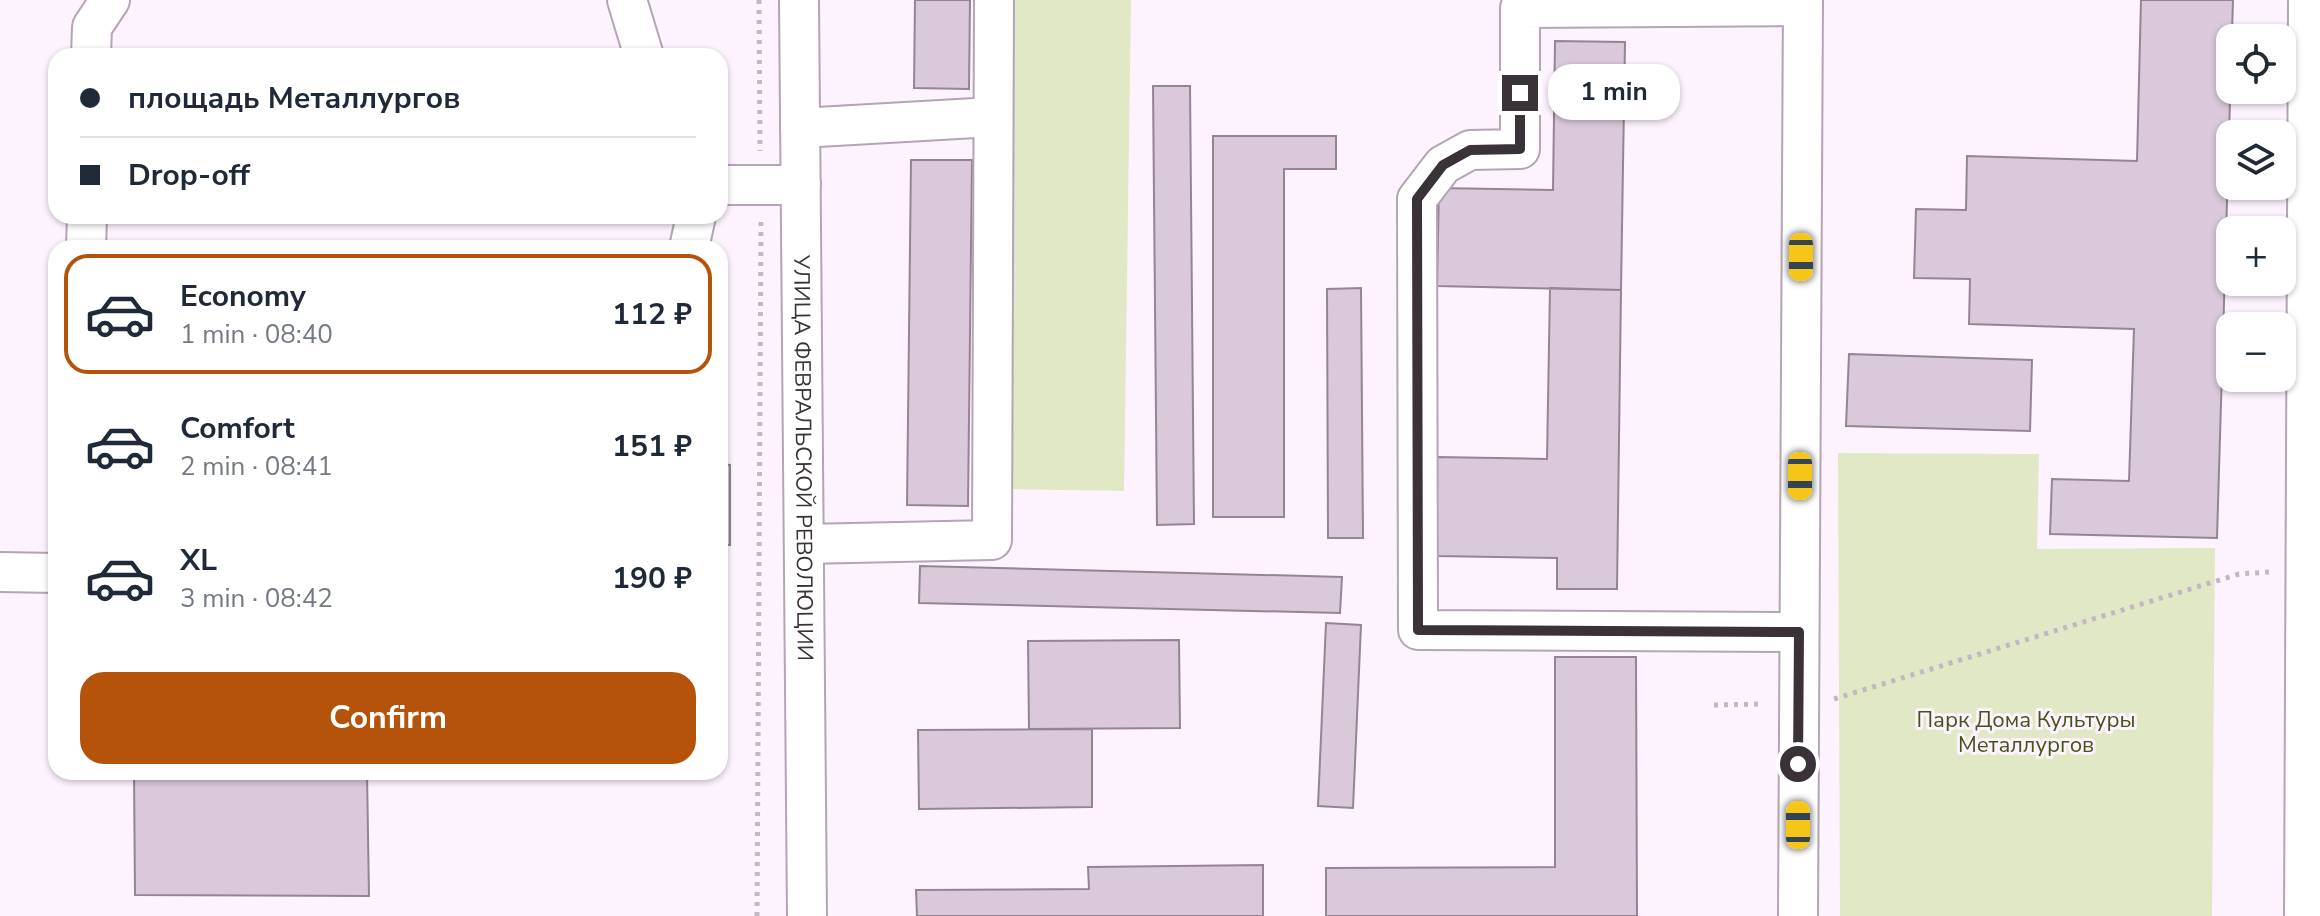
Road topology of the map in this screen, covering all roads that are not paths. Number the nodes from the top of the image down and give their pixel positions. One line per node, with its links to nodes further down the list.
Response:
1 (110, 0): 8 (street)
2 (627, 0): 9 (street)
3 (799, 0): 11 (street, УЛИЦА ФЕВРАЛЬСКОЙ РЕВОЛЮЦИИ)
4 (994, 0): 10 (street)
5 (2308, 0): 20 (street)
6 (1803, 3): 7 (street); 17 (street)
7 (1520, 4): 17 (street)
8 (91, 48)
9 (642, 48)
10 (993, 117): 11 (street); 14 (street)
11 (800, 128): 13 (street, УЛИЦА ФЕВРАЛЬСКОЙ РЕВОЛЮЦИИ)
12 (728, 185): 13 (street)
13 (801, 185): 14 (street, УЛИЦА ФЕВРАЛЬСКОЙ РЕВОЛЮЦИИ)
14 (804, 544): 18 (street, УЛИЦА ФЕВРАЛЬСКОЙ РЕВОЛЮЦИИ)
15 (0, 572): 16 (street)
16 (48, 573)
17 (1799, 632): 19 (street)
18 (807, 916)
19 (1798, 916)
20 (2304, 916)

